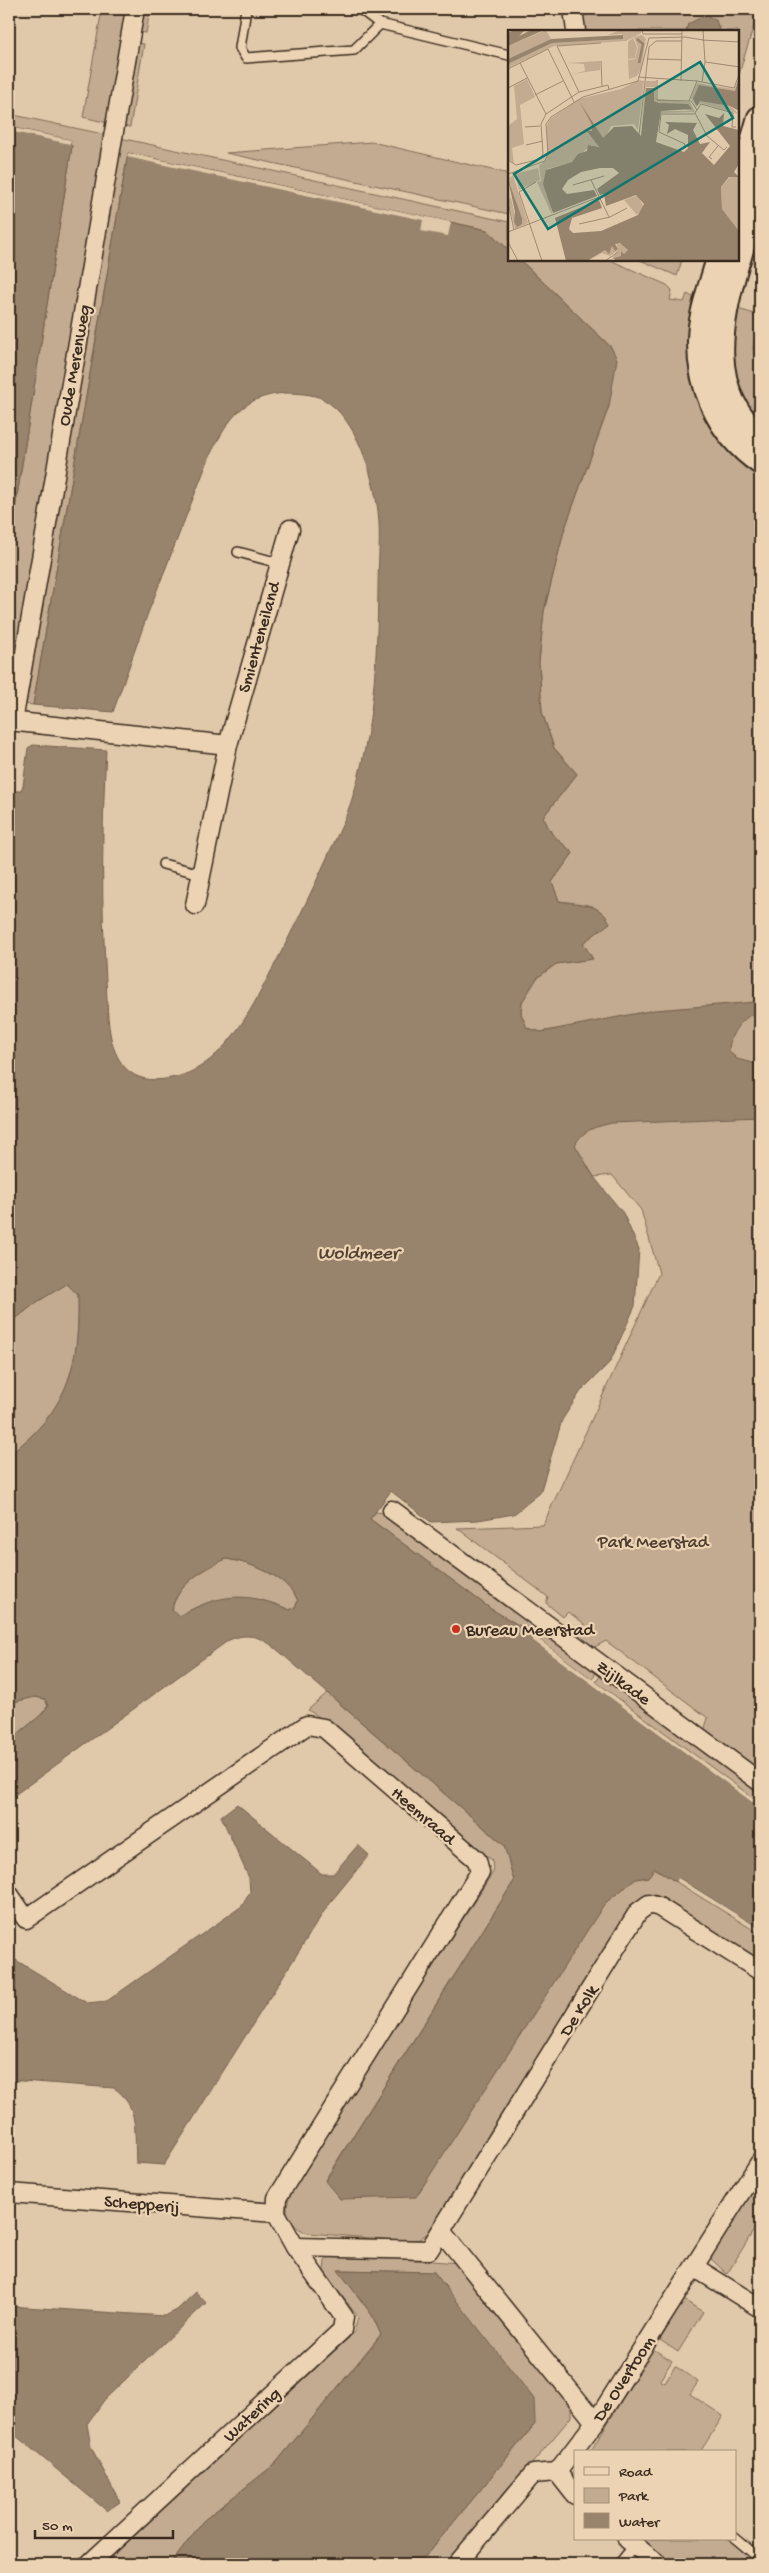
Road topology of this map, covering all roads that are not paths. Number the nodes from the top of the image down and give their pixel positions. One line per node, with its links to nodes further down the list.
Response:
1 (135, 9): 19 (street, Oude Merenweg)
2 (246, 9): 5 (lane)
3 (360, 9): 5 (lane)
4 (573, 9): 6 (street)
5 (380, 24): 7 (lane)
6 (576, 30)
7 (508, 56)
8 (760, 119): 10 (street)
9 (760, 182): 11 (street)
10 (739, 193)
11 (739, 252)
12 (719, 261): 15 (street)
13 (737, 261): 14 (street)
14 (760, 438)
15 (760, 462)
16 (290, 529): 18 (street, Smienteneiland)
17 (238, 552): 18 (lane)
18 (279, 563): 20 (street, Smienteneiland)
19 (11, 722): 20 (street)
20 (228, 745): 22 (street, Smienteneiland)
21 (163, 864): 22 (lane)
22 (201, 874): 23 (street, Smienteneiland)
23 (194, 905)
24 (392, 1510): 25 (street, Zijlkade)
25 (760, 1782)
26 (9, 1894): 30 (street, Heemraad)
27 (760, 1971): 31 (street, De Kolk)
28 (760, 2162): 33 (street, De Overtoom)
29 (9, 2193): 30 (street, Schepperij)
30 (276, 2214): 32 (street)
31 (442, 2232): 32 (street, De Kolk); 35 (street)
32 (296, 2248): 41 (street, Watering)
33 (694, 2267): 34 (street); 35 (street, De Overtoom)
34 (760, 2308)
35 (595, 2422): 36 (street, De Overtoom)
36 (557, 2472): 37 (street); 42 (street)
37 (574, 2494)
38 (736, 2539): 40 (lane)
39 (633, 2541): 43 (lane); 44 (street)
40 (760, 2560)
41 (89, 2564)
42 (457, 2564)
43 (619, 2564)
44 (658, 2564)

